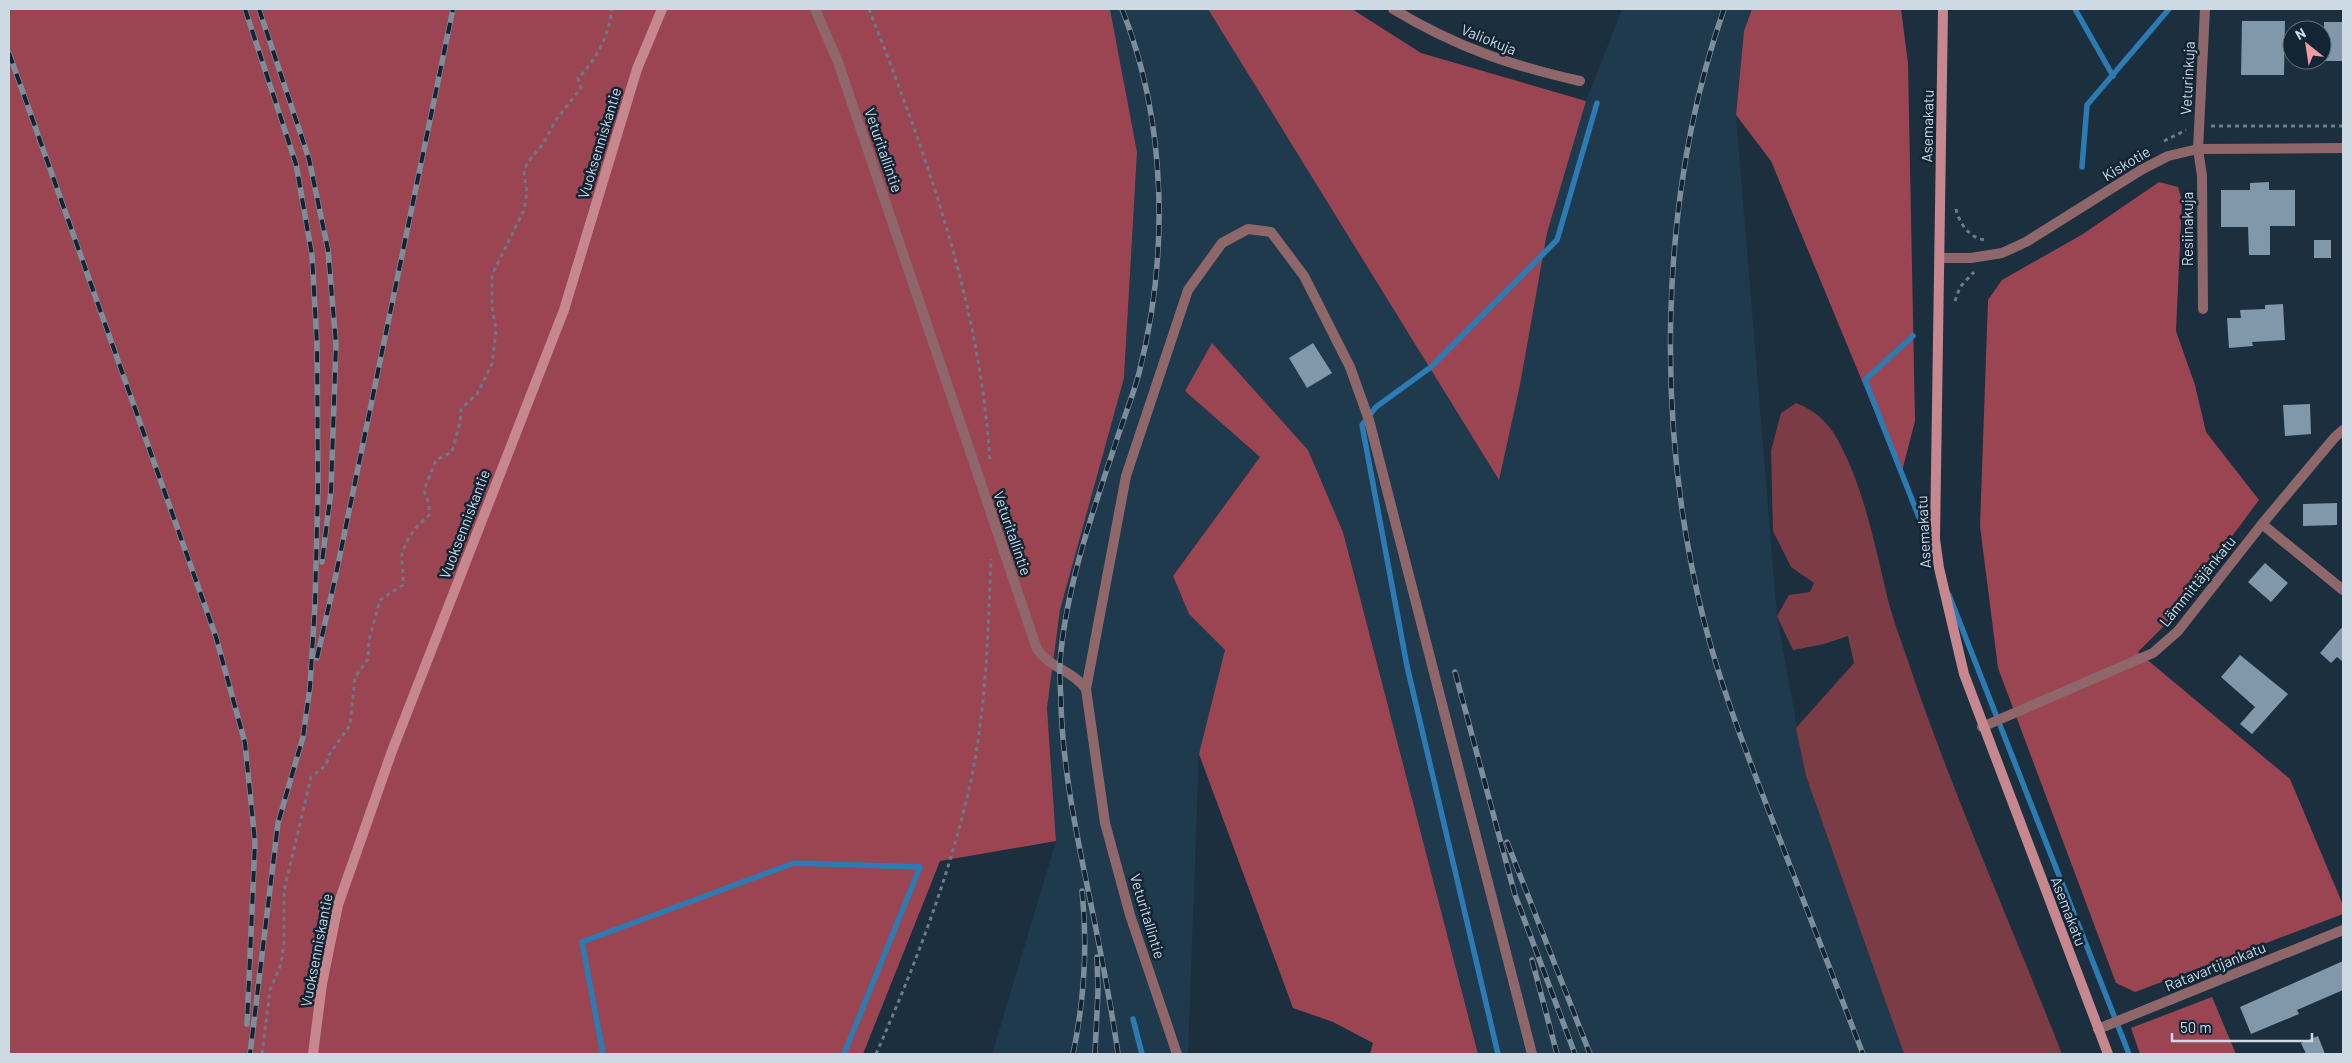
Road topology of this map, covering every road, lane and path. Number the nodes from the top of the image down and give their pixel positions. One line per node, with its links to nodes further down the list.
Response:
1 (612, 9): 30 (path)
2 (662, 9): 31 (street, Vuoksenniskantie)
3 (816, 9): 26 (street, Veturitallintie)
4 (869, 9): 22 (path)
5 (1393, 9): 8 (street, Valiokuja)
6 (1943, 9): 18 (street, Asemakatu)
7 (2205, 9): 9 (street, Veturinkuja)
8 (1580, 81)
9 (2200, 126): 10 (path); 11 (path); 13 (street, Veturinkuja)
10 (2343, 126)
11 (2160, 143)
12 (2343, 148): 13 (street, Kiskotie)
13 (2198, 149): 17 (street, Kiskotie); 20 (street, Resiinakuja)
14 (1955, 204): 15 (path)
15 (1979, 240): 16 (path); 17 (path)
16 (1992, 240)
17 (1980, 257): 18 (street, Kiskotie); 19 (path)
18 (1940, 258): 27 (street, Asemakatu)
19 (1954, 304)
20 (2203, 309)
21 (2343, 430): 23 (street, Lämmittäjänkatu)
22 (990, 472)
23 (2262, 524): 25 (street); 27 (street, Lämmittäjänkatu)
24 (991, 555): 32 (path)
25 (2343, 590)
26 (1086, 689): 33 (street, Veturitallintie); 34 (street)
27 (1982, 727): 29 (street, Asemakatu)
28 (2343, 930): 29 (street, Ratavartijankatu)
29 (2098, 1029): 35 (street, Asemakatu)
30 (262, 1054)
31 (313, 1054)
32 (876, 1054)
33 (1177, 1054)
34 (1532, 1054)
35 (2108, 1054)

